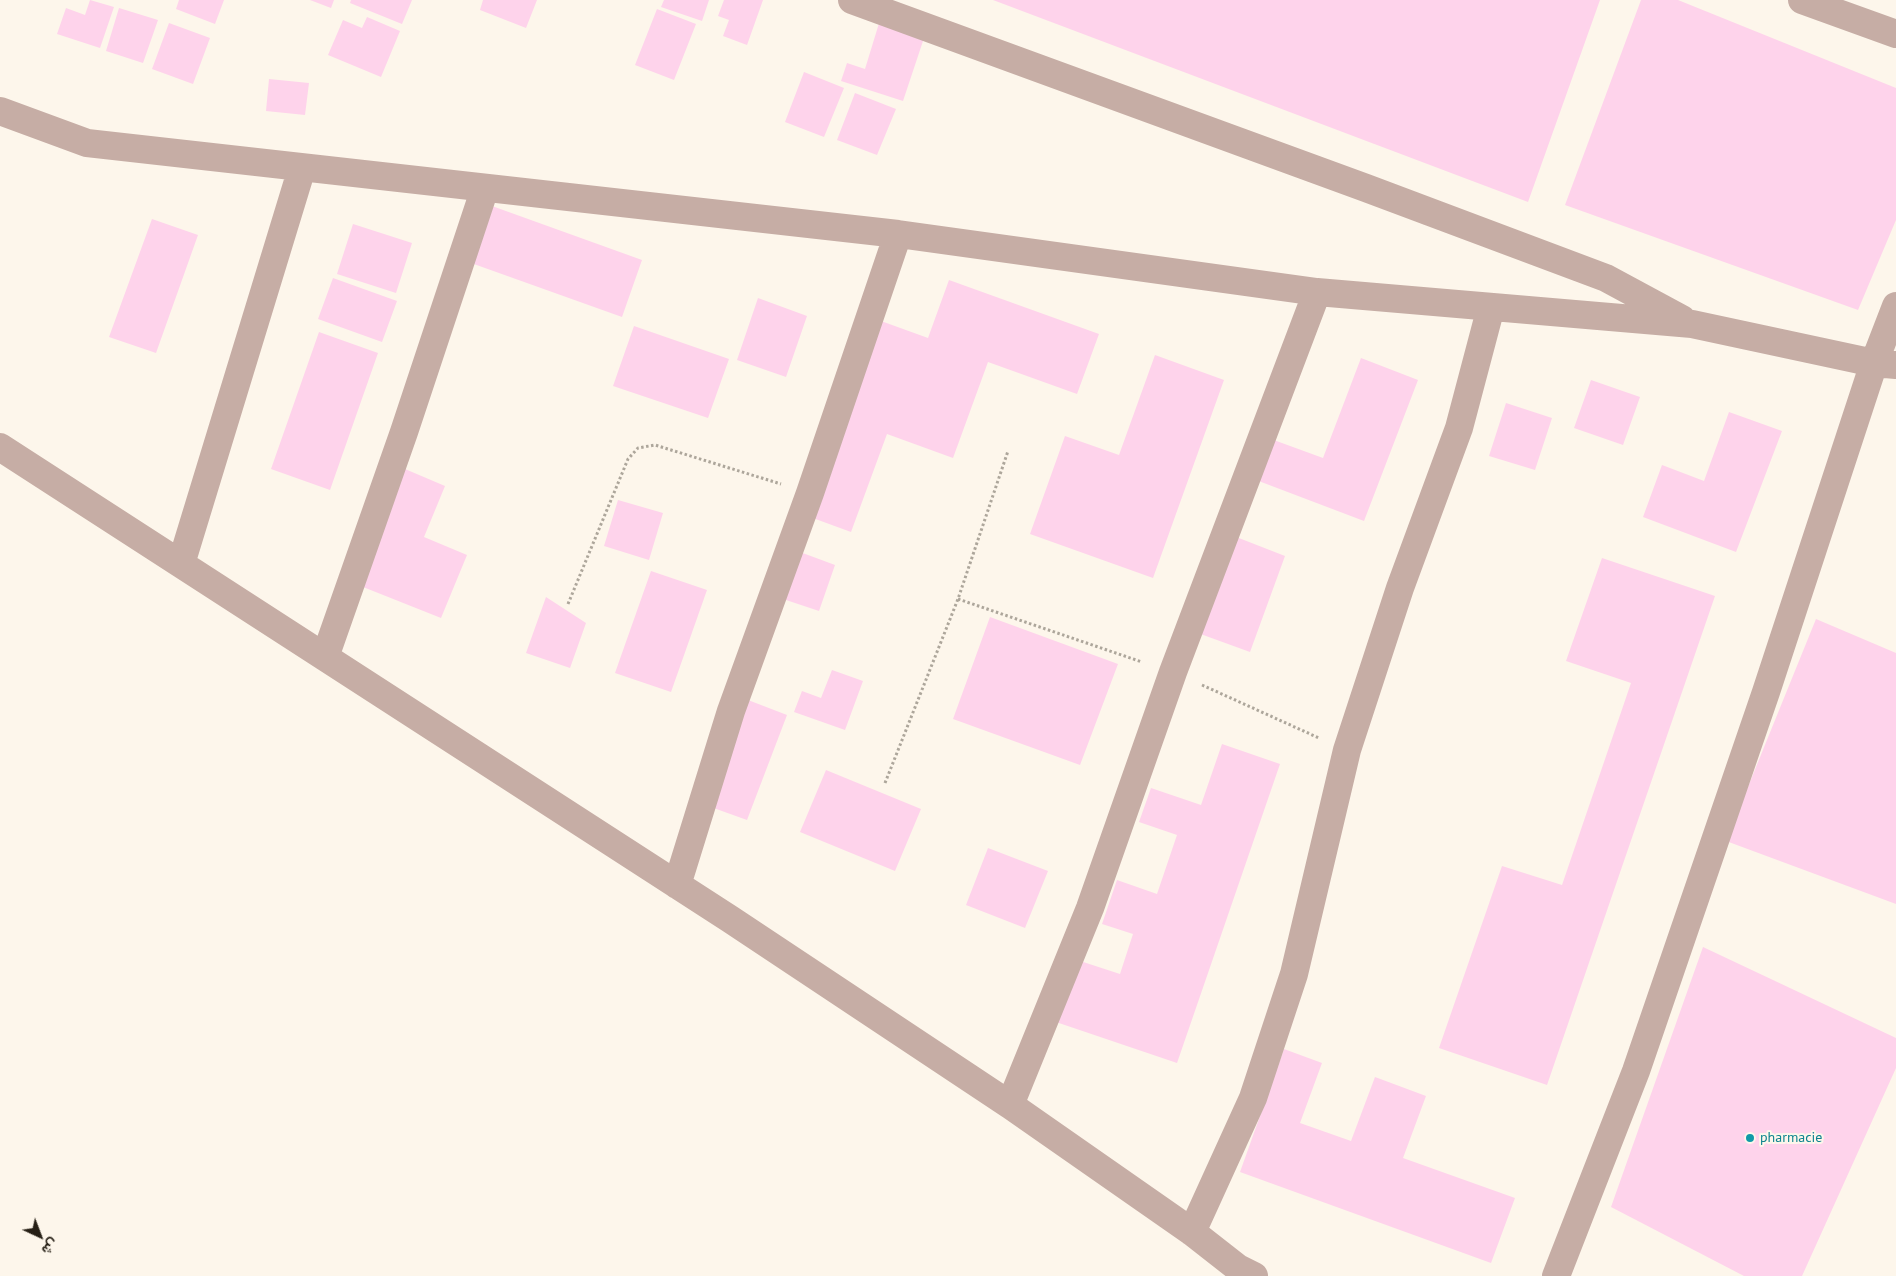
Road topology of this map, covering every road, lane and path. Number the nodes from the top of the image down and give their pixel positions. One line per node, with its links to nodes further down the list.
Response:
1 (852, 0): 11 (street)
2 (1802, 0): 3 (street)
3 (1896, 34)
4 (0, 111): 5 (street)
5 (302, 168): 6 (street); 16 (street)
6 (485, 188): 7 (street); 18 (street)
7 (898, 234): 8 (street); 15 (street)
8 (1317, 292): 10 (street); 21 (street)
9 (1896, 306): 12 (street)
10 (1491, 307): 11 (street); 22 (street)
11 (1692, 324): 12 (street)
12 (1885, 364): 24 (street)
13 (0, 447): 16 (street)
14 (1008, 451): 19 (path)
15 (810, 493): 17 (path); 20 (street)
16 (181, 564): 18 (street)
17 (568, 604)
18 (325, 657): 20 (street)
19 (885, 783)
20 (677, 885): 21 (street)
21 (1010, 1105): 22 (street)
22 (1192, 1232): 23 (street)
23 (1254, 1276)
24 (1556, 1276)

